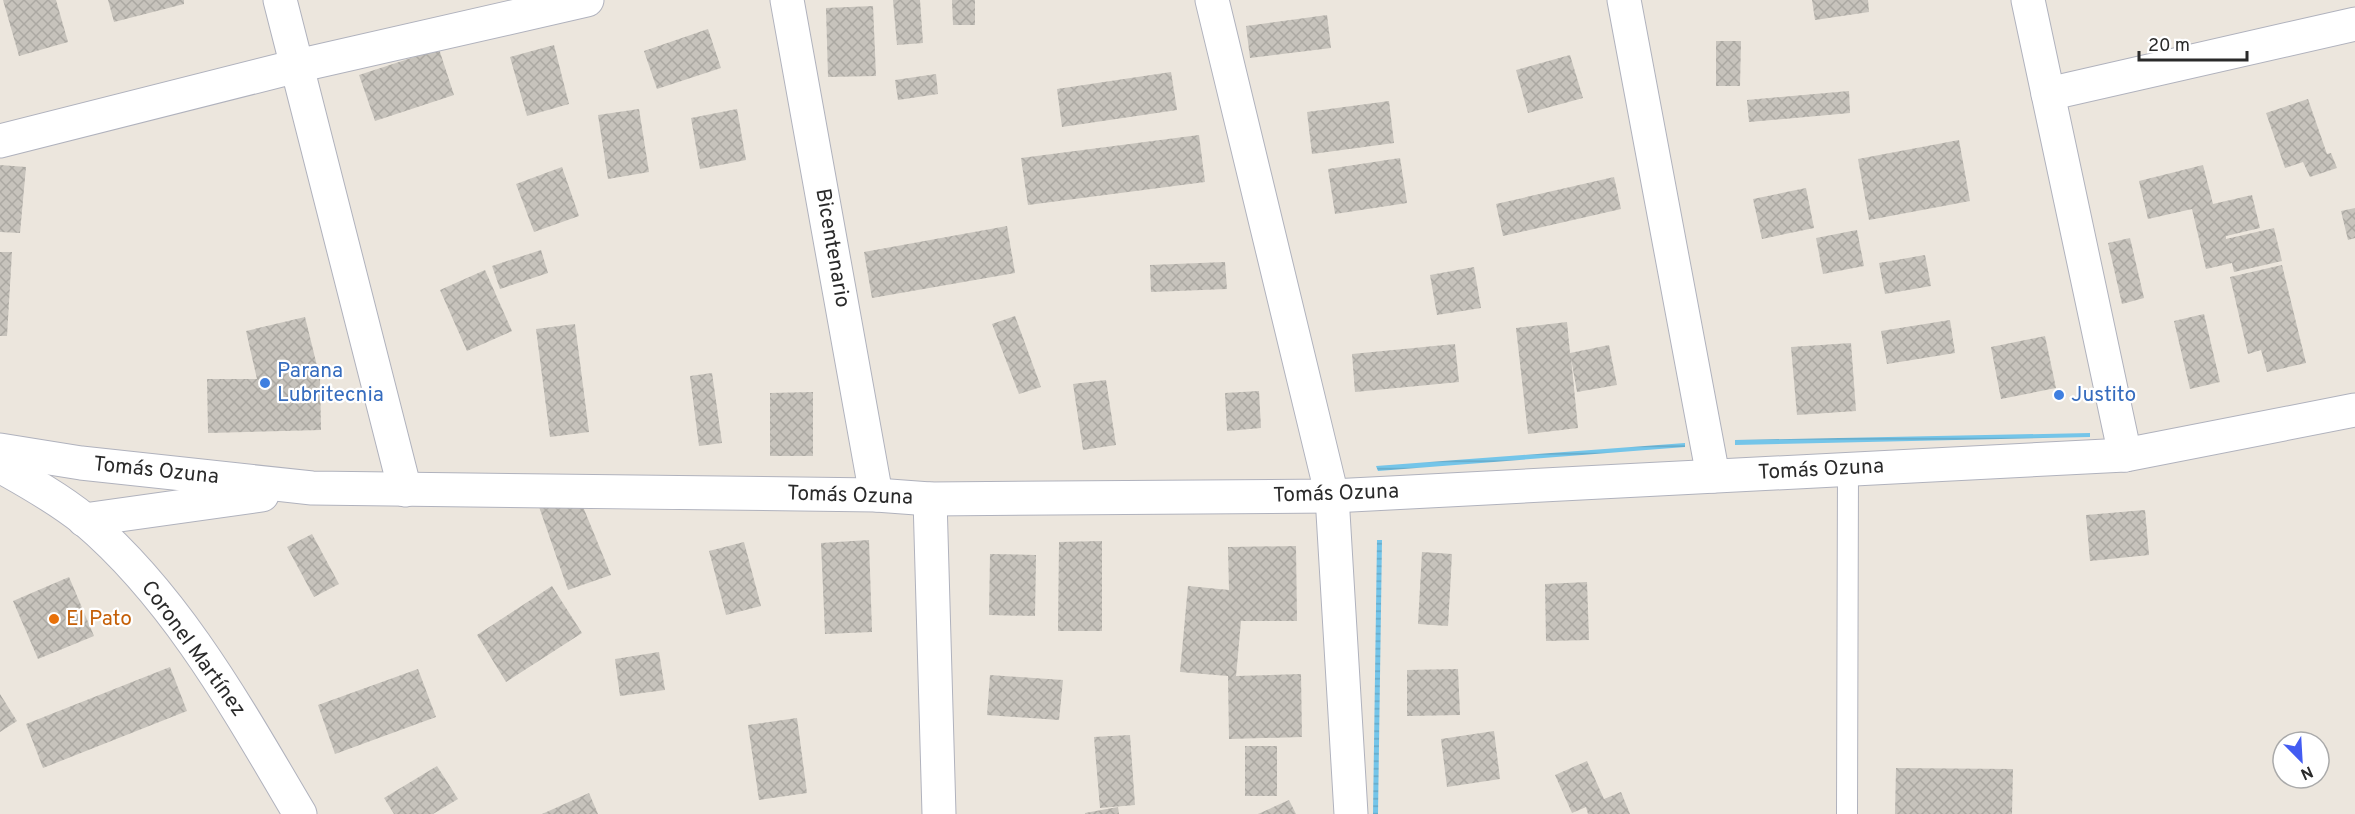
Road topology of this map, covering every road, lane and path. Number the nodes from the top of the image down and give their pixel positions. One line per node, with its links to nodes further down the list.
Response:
1 (280, 0): 8 (street)
2 (587, 0): 8 (street)
3 (787, 0): 19 (street, Bicentenario)
4 (1212, 0): 20 (street)
5 (1624, 0): 16 (street)
6 (2028, 0): 9 (street)
7 (2355, 24): 9 (street)
8 (297, 66): 10 (street); 18 (street)
9 (2048, 94): 13 (street)
10 (0, 141)
11 (2355, 410): 13 (street, Tomás Ozuna)
12 (0, 450): 17 (street, Tomás Ozuna)
13 (2125, 455): 15 (street, Tomás Ozuna)
14 (0, 466): 22 (street, Coronel Martínez)
15 (1848, 468): 16 (street, Tomás Ozuna); 26 (lane)
16 (1713, 476): 20 (street, Tomás Ozuna)
17 (312, 488): 18 (street, Tomás Ozuna); 22 (street, Tomás Ozuna)
18 (405, 490): 19 (street, Tomás Ozuna)
19 (876, 495): 21 (street, Tomás Ozuna)
20 (1332, 496): 21 (street, Tomás Ozuna); 25 (street)
21 (930, 499): 24 (street)
22 (84, 520): 23 (street, Coronel Martínez)
23 (300, 814)
24 (939, 814)
25 (1351, 814)
26 (1846, 814)

